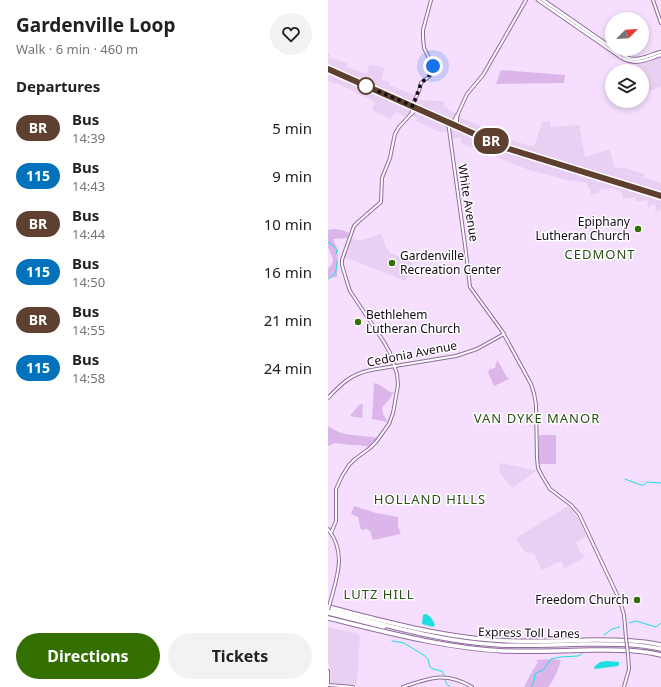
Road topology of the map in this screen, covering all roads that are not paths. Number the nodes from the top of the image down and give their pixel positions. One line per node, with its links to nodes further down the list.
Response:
1 (431, 0): 14 (street)
2 (526, 0): 17 (street)
3 (538, 0): 9 (main road)
4 (542, 0): 7 (main road)
5 (653, 0): 6 (street)
6 (661, 23)
7 (605, 43)
8 (661, 52): 12 (main road)
9 (661, 55)
10 (625, 56): 11 (main road)
11 (648, 56)
12 (649, 56)
13 (328, 69): 14 (main road)
14 (413, 106): 15 (main road); 16 (street)
15 (417, 108): 16 (main road); 18 (main road)
16 (412, 113): 22 (street)
17 (457, 116): 19 (main road)
18 (448, 122): 19 (main road); 21 (street, White Avenue)
19 (455, 125): 20 (main road)
20 (661, 196)
21 (504, 334): 22 (street, Cedonia Avenue); 37 (street, bridge)
22 (395, 366): 23 (street, Cedonia Avenue); 25 (street)
23 (328, 398)
24 (328, 529): 25 (street)
25 (331, 533): 26 (street)
26 (329, 605): 27 (street, bridge); 29 (highway)
27 (328, 611): 30 (highway, Express Toll Lanes)
28 (328, 618): 31 (highway)
29 (661, 645)
30 (661, 650)
31 (661, 655)
32 (328, 672): 33 (street)
33 (328, 684): 34 (street)
34 (353, 687)
35 (403, 687): 36 (street)
36 (472, 687)
37 (624, 687)

